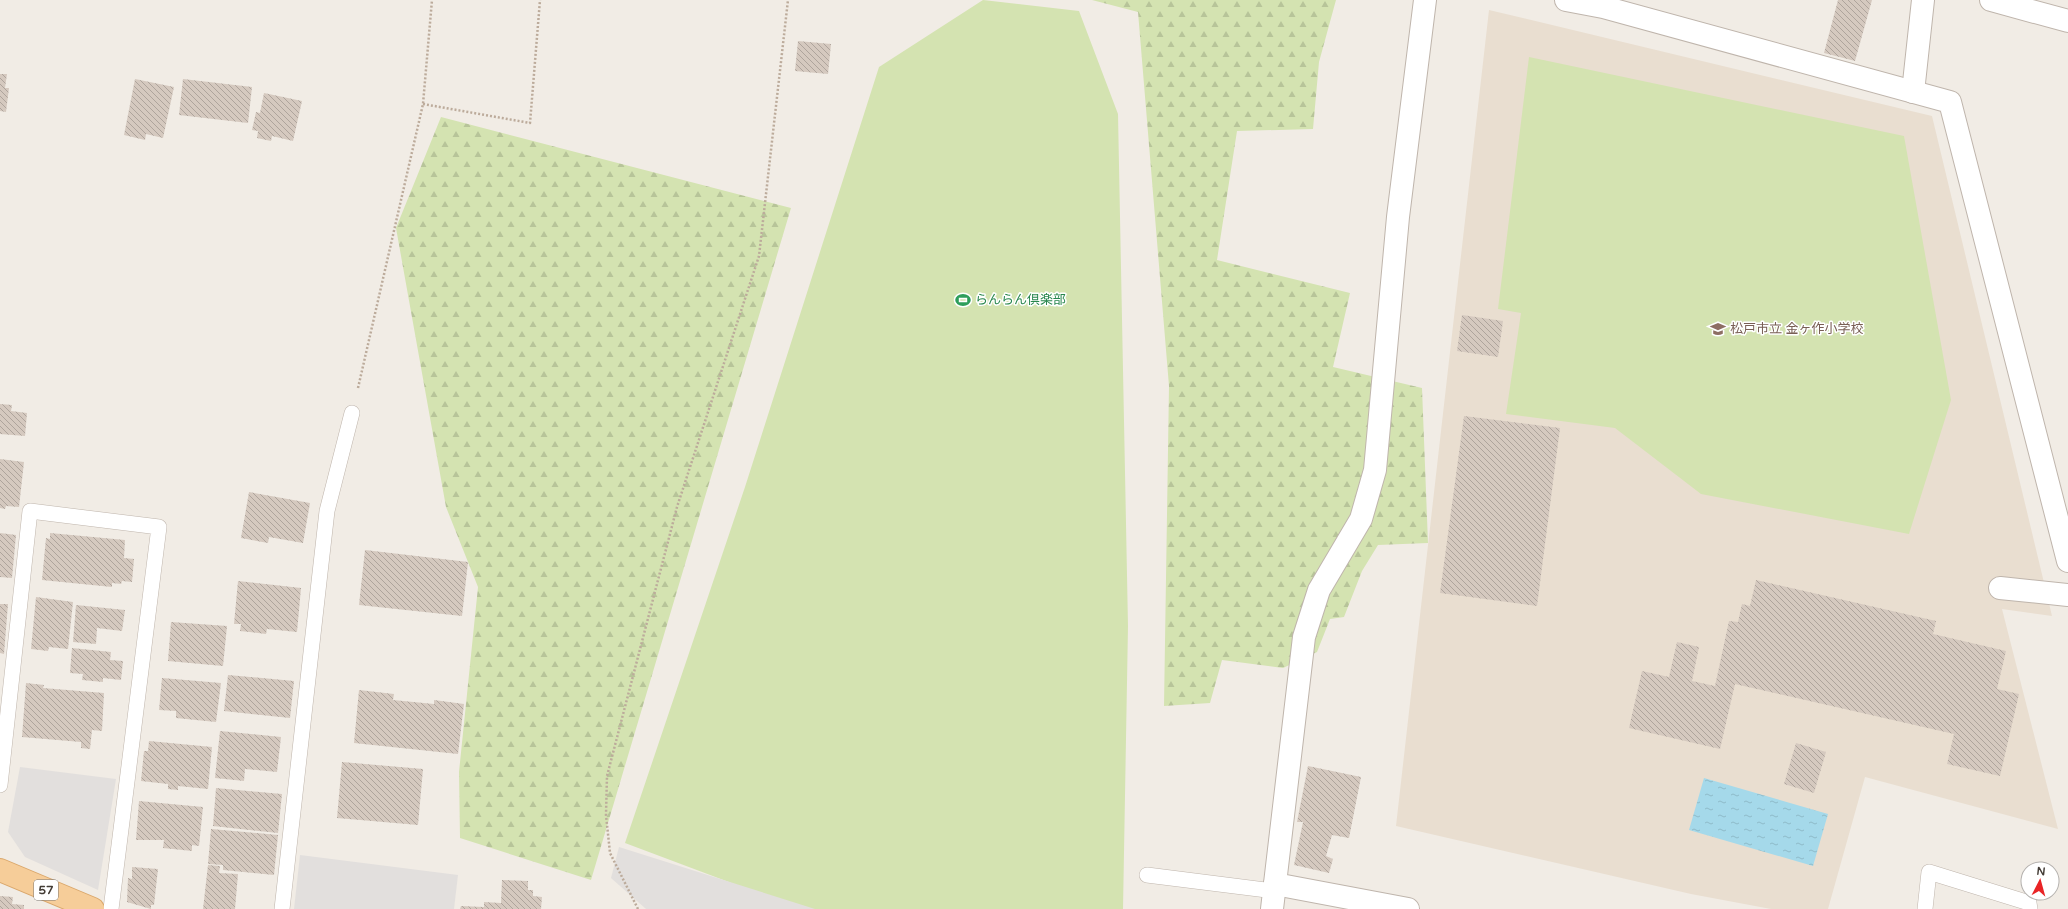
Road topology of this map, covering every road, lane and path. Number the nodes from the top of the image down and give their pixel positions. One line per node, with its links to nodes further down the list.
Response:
1 (432, 0): 10 (path)
2 (540, 0): 10 (path)
3 (788, 0): 22 (path)
4 (1425, 0): 18 (street)
5 (1566, 0): 9 (street)
6 (1924, 0): 9 (street)
7 (1990, 0): 8 (street)
8 (2068, 22)
9 (1913, 92): 12 (street)
10 (423, 104): 11 (path)
11 (352, 413): 21 (lane)
12 (2068, 562)
13 (2000, 588): 14 (street)
14 (2068, 595)
15 (0, 785): 20 (lane)
16 (0, 870): 19 (main road, 57)
17 (1147, 875): 18 (lane)
18 (1274, 895): 23 (street)
19 (93, 909)
20 (111, 909)
21 (282, 909)
22 (638, 909)
23 (1408, 909)
24 (1925, 909): 25 (lane)
25 (2030, 909)

